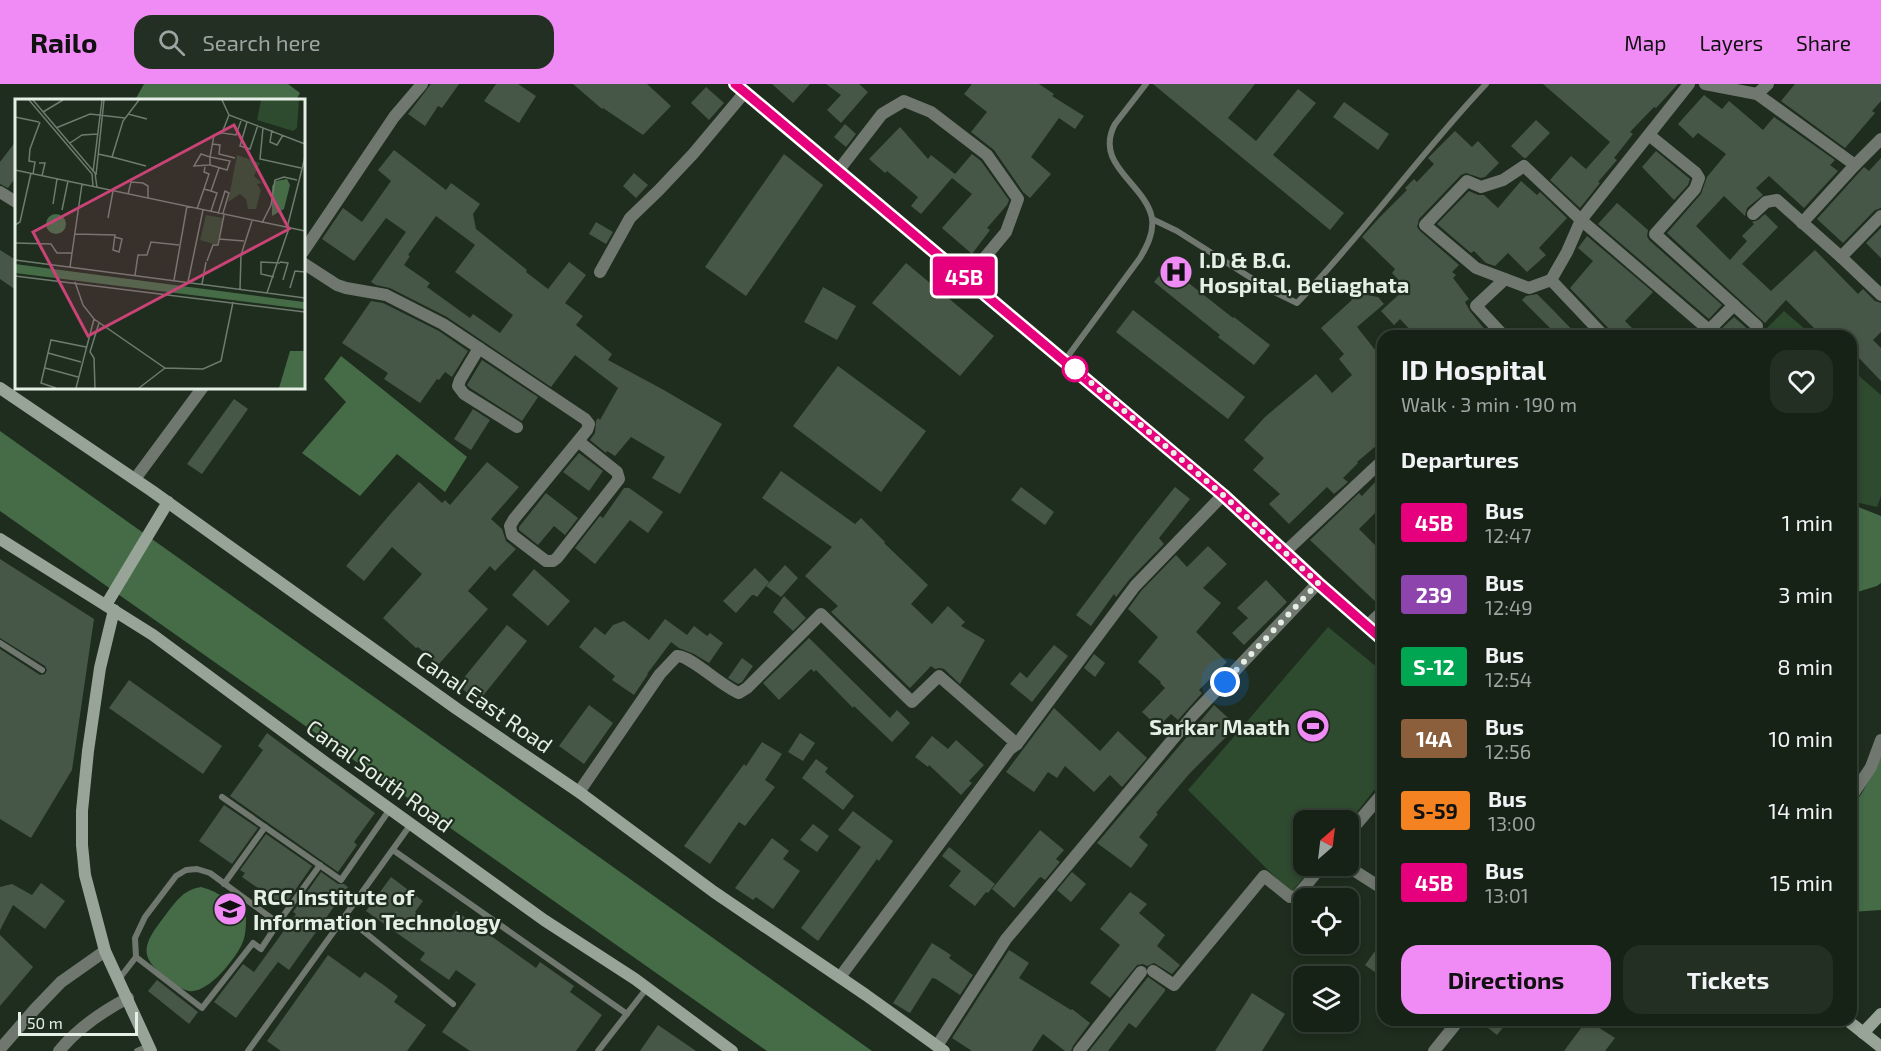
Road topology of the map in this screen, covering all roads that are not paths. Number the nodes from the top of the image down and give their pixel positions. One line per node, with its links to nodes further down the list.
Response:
1 (422, 84): 21 (street)
2 (735, 84): 8 (main road)
3 (1146, 84): 18 (lane)
4 (1486, 84): 18 (lane)
5 (1689, 84): 10 (street)
6 (1705, 84): 9 (street)
7 (1768, 84): 9 (street)
8 (745, 92): 13 (main road); 24 (street)
9 (1757, 94): 12 (street)
10 (1649, 135): 19 (street); 29 (street)
11 (1881, 139): 12 (street)
12 (1855, 165): 20 (street)
13 (838, 171): 25 (main road); 25 (street)
14 (0, 192): 15 (street)
15 (15, 201)
16 (1753, 214): 20 (street)
17 (1881, 216): 22 (street)
18 (1152, 219): 36 (lane)
19 (1581, 220): 26 (street); 27 (street); 33 (street)
20 (1802, 223): 22 (street)
21 (304, 251)
22 (1841, 257): 28 (street)
23 (304, 264): 35 (street)
24 (600, 272)
25 (967, 279): 36 (main road)
26 (1505, 279): 27 (street); 31 (street)
27 (1551, 280): 32 (street)
28 (1881, 295)
29 (1734, 305): 30 (street); 34 (street)
30 (1758, 326)
31 (1498, 330)
32 (1598, 330)
33 (1702, 330)
34 (1708, 330)
35 (479, 348): 39 (street); 40 (street)
36 (1065, 360): 43 (main road)
37 (0, 388): 42 (main road, Canal East Road)
38 (201, 388): 42 (street)
39 (517, 427)
40 (578, 441): 40 (street)
41 (1377, 466): 46 (street)
42 (135, 479): 44 (main road, Canal East Road)
43 (1223, 495): 46 (main road); 55 (street)
44 (168, 502): 48 (main road); 57 (main road, Canal East Road)
45 (0, 539): 48 (main road, Canal South Road)
46 (1286, 552): 47 (main road)
47 (1318, 583): 50 (main road); 85 (street)
48 (110, 604): 60 (main road, Canal South Road); 72 (main road)
49 (1377, 617): 50 (street)
50 (1367, 626): 51 (main road)
51 (1377, 635)
52 (0, 643): 53 (lane)
53 (42, 670)
54 (1881, 740): 56 (street)
55 (1017, 744): 57 (street); 74 (street)
56 (1857, 788)
57 (579, 792): 74 (main road, Canal East Road)
58 (222, 797): 63 (lane)
59 (1377, 800): 61 (street)
60 (391, 809): 62 (main road, Canal South Road); 65 (lane)
61 (1359, 821)
62 (411, 824): 64 (lane); 76 (main road, Canal South Road)
63 (265, 827): 65 (lane); 68 (lane)
64 (393, 850): 70 (lane); 79 (lane)
65 (320, 865): 71 (lane)
66 (1359, 874): 69 (street)
67 (1314, 876): 92 (street)
68 (224, 884): 71 (lane); 73 (lane)
69 (1377, 885)
70 (346, 917): 78 (lane); 89 (lane)
71 (278, 923): 73 (lane)
72 (105, 951): 75 (main road); 86 (street)
73 (136, 957): 75 (lane)
74 (840, 977): 85 (main road, Canal East Road)
75 (119, 980): 77 (main road)
76 (647, 988): 79 (lane); 91 (main road, Canal South Road)
77 (128, 998): 87 (main road); 88 (street)
78 (453, 1004)
79 (627, 1014): 90 (lane)
80 (1881, 1014): 83 (main road)
81 (1454, 1026): 93 (street)
82 (1853, 1026): 83 (main road)
83 (1863, 1034): 84 (main road)
84 (1876, 1047)
85 (940, 1048)
86 (0, 1049)
87 (146, 1049)
88 (59, 1051)
89 (248, 1051)
90 (598, 1051)
91 (732, 1051)
92 (1079, 1051)
93 (1434, 1051)

